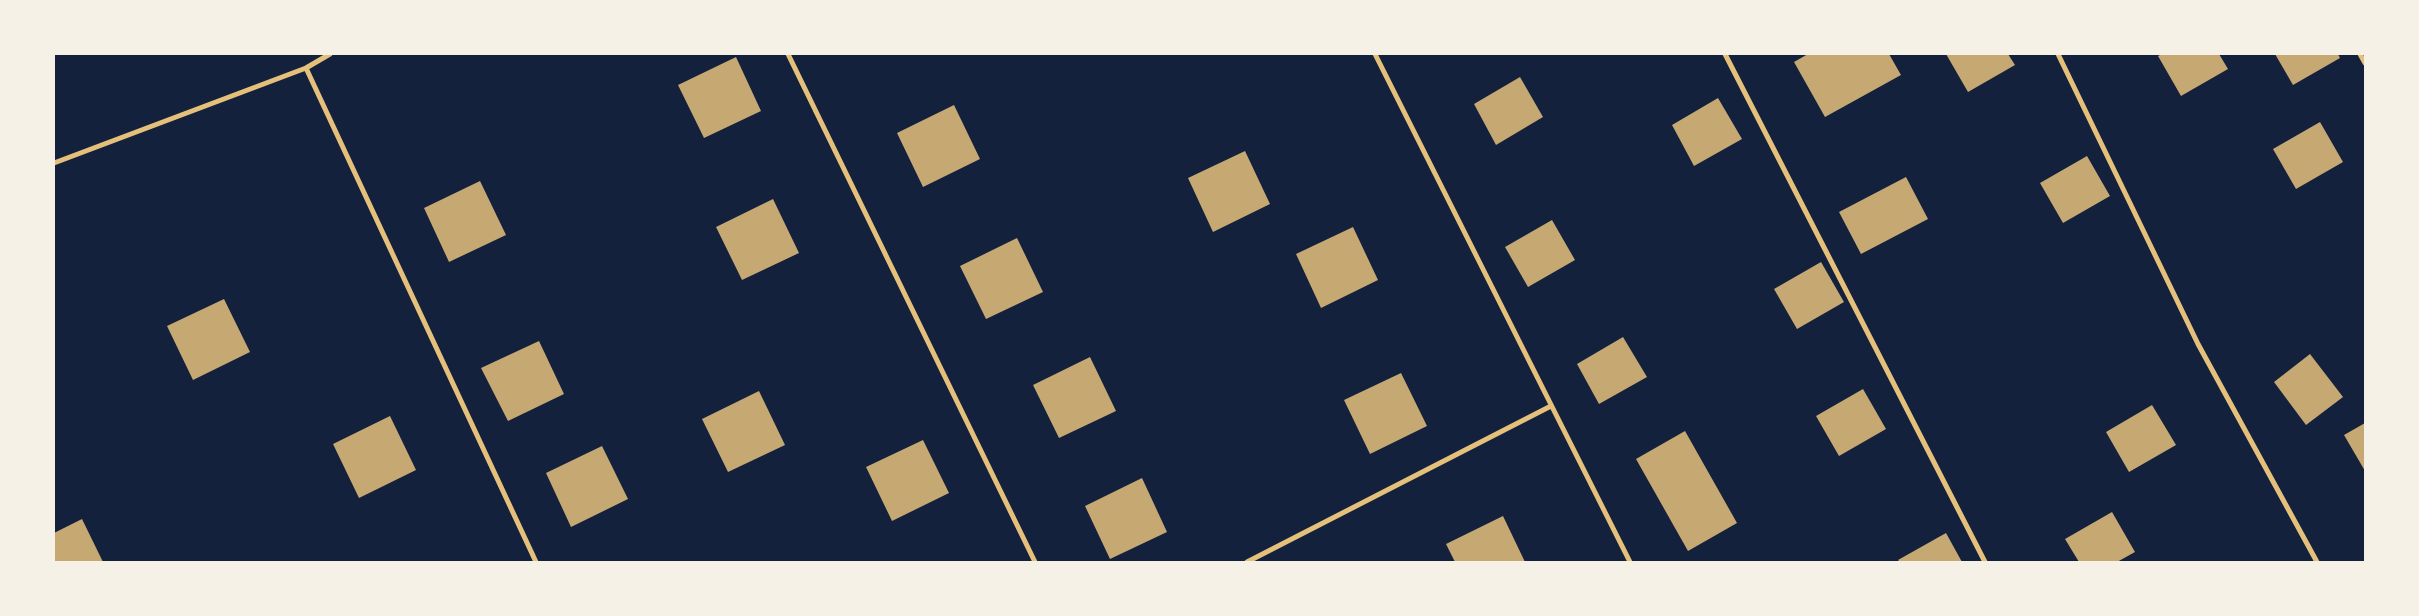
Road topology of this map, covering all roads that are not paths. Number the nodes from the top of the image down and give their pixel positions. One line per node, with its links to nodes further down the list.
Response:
1 (330, 54): 8 (street)
2 (788, 54): 12 (street)
3 (1375, 54): 10 (street)
4 (1725, 54): 15 (street)
5 (2058, 54): 16 (street)
6 (2360, 54): 7 (street)
7 (2365, 63)
8 (306, 68): 9 (street); 11 (street)
9 (54, 163)
10 (1552, 406): 13 (street); 14 (street)
11 (536, 562)
12 (1035, 562)
13 (1247, 562)
14 (1630, 562)
15 (1985, 562)
16 (2317, 562)

